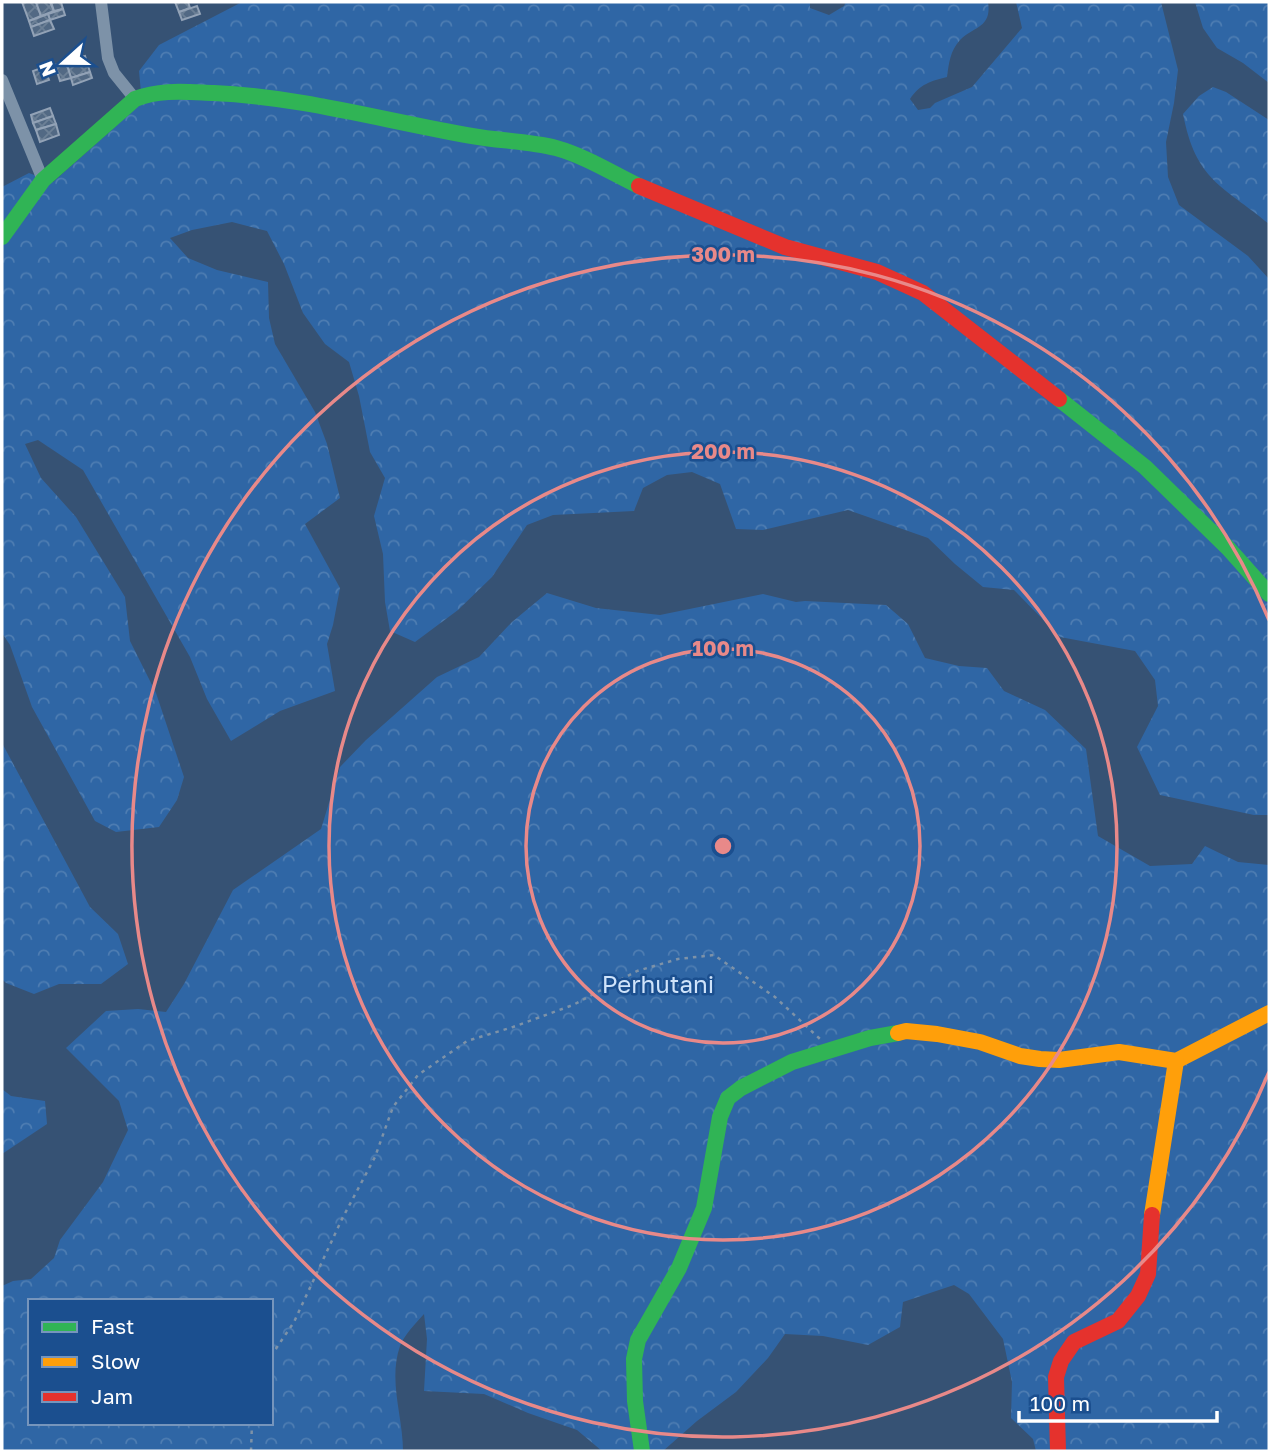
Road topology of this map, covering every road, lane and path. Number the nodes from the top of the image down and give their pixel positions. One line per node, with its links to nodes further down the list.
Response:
1 (101, 2): 3 (street)
2 (2, 80): 4 (street)
3 (135, 99): 4 (street); 6 (street)
4 (43, 180): 5 (street)
5 (2, 237)
6 (1269, 594)
7 (1269, 1013): 9 (street)
8 (830, 1049): 9 (street); 10 (path); 13 (street)
9 (1176, 1061): 14 (street)
10 (273, 1353)
11 (252, 1425): 12 (path)
12 (251, 1451)
13 (642, 1451)
14 (1058, 1451)

